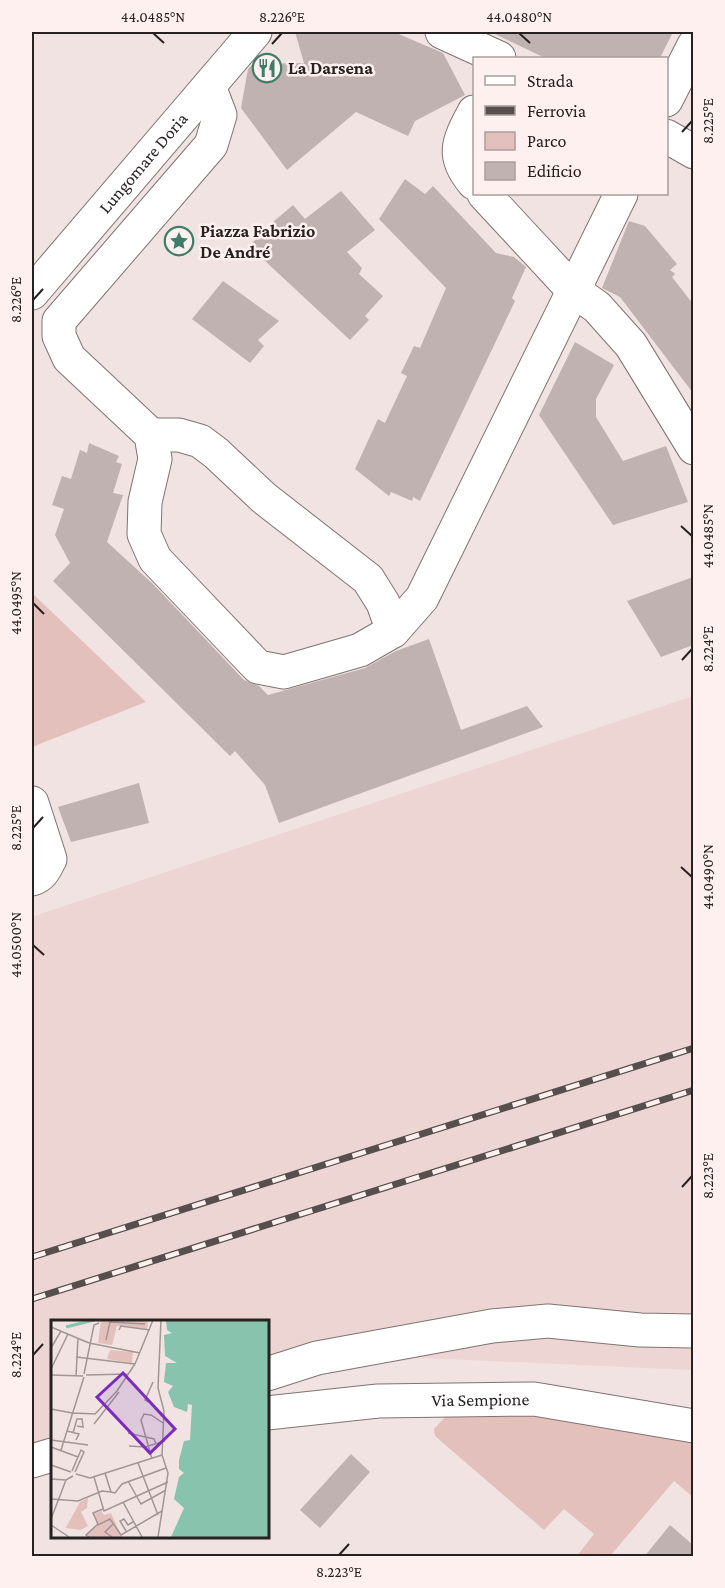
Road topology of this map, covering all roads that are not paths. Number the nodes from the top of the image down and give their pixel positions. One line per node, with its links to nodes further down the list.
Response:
1 (255, 32): 5 (street, Lungomare Doria)
2 (462, 36): 4 (street)
3 (693, 45): 6 (street)
4 (497, 57)
5 (209, 86): 14 (street, Lungomare Doria); 15 (street)
6 (668, 96)
7 (473, 114): 10 (street)
8 (668, 137): 9 (street)
9 (693, 152)
10 (473, 181)
11 (485, 195): 13 (street)
12 (620, 195): 13 (street)
13 (573, 290): 16 (street); 17 (street)
14 (32, 293)
15 (151, 435): 17 (street); 17 (street)
16 (693, 448)
17 (393, 631)
18 (32, 803): 19 (street)
19 (32, 879)
20 (693, 1330): 21 (street)
21 (268, 1374)
22 (268, 1413): 23 (street, Via Sempione)
23 (693, 1425)
24 (51, 1455): 25 (street)
25 (32, 1461)

